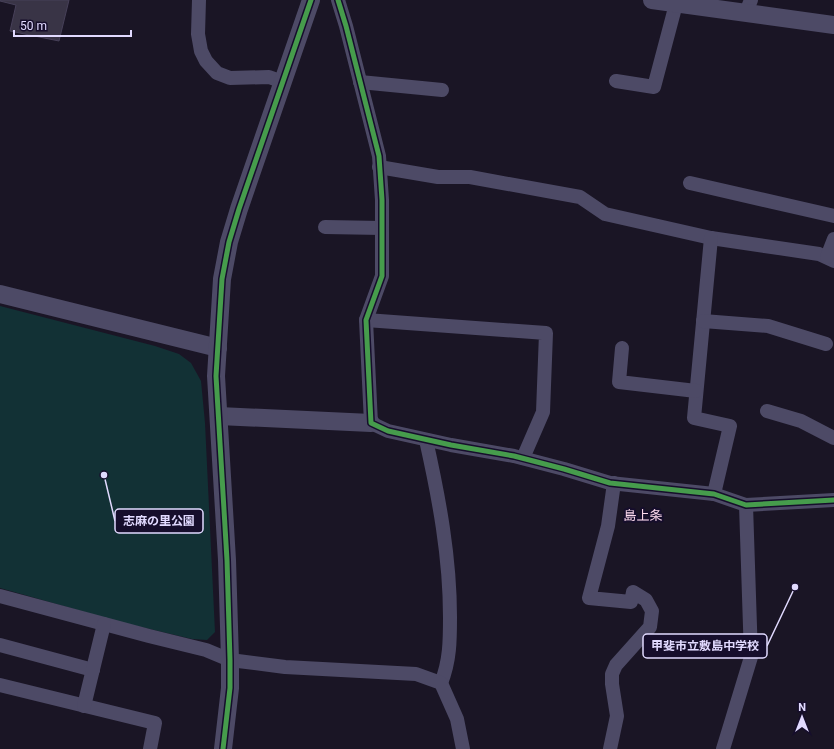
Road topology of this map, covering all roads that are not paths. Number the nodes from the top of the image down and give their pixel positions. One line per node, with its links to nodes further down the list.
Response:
1 (199, 0): 9 (street)
2 (311, 0): 9 (street)
3 (338, 0): 10 (street)
4 (652, 0): 5 (street)
5 (676, 4): 6 (street); 8 (street)
6 (748, 6): 7 (street)
7 (834, 25)
8 (616, 81)
9 (283, 82): 24 (street)
10 (360, 82): 11 (street); 12 (street)
11 (442, 90)
12 (379, 167): 16 (street); 17 (street)
13 (690, 182): 14 (street)
14 (834, 216)
15 (325, 228): 16 (street)
16 (382, 228): 21 (street)
17 (711, 238): 19 (street); 22 (street)
18 (834, 239): 19 (street)
19 (830, 259)
20 (0, 294): 24 (street)
21 (366, 320): 29 (street); 32 (street)
22 (703, 321): 23 (street); 26 (street)
23 (826, 344)
24 (218, 348): 28 (street)
25 (622, 348): 26 (street)
26 (696, 391): 34 (street)
27 (767, 411): 30 (street)
28 (219, 416): 29 (street); 40 (street)
29 (371, 423): 31 (street)
30 (834, 438)
31 (426, 440): 32 (street); 42 (street)
32 (523, 458): 33 (street)
33 (614, 483): 34 (street); 48 (street)
34 (714, 494): 36 (street)
35 (834, 500): 36 (street)
36 (746, 505): 49 (street)
37 (0, 596): 38 (street)
38 (104, 624): 40 (street); 41 (street)
39 (0, 645): 41 (street)
40 (230, 660): 42 (street); 46 (street)
41 (93, 670): 44 (street)
42 (441, 683): 47 (street)
43 (0, 685): 44 (street)
44 (84, 706): 45 (street)
45 (150, 749)
46 (223, 749)
47 (463, 749)
48 (610, 749)
49 (723, 749)

